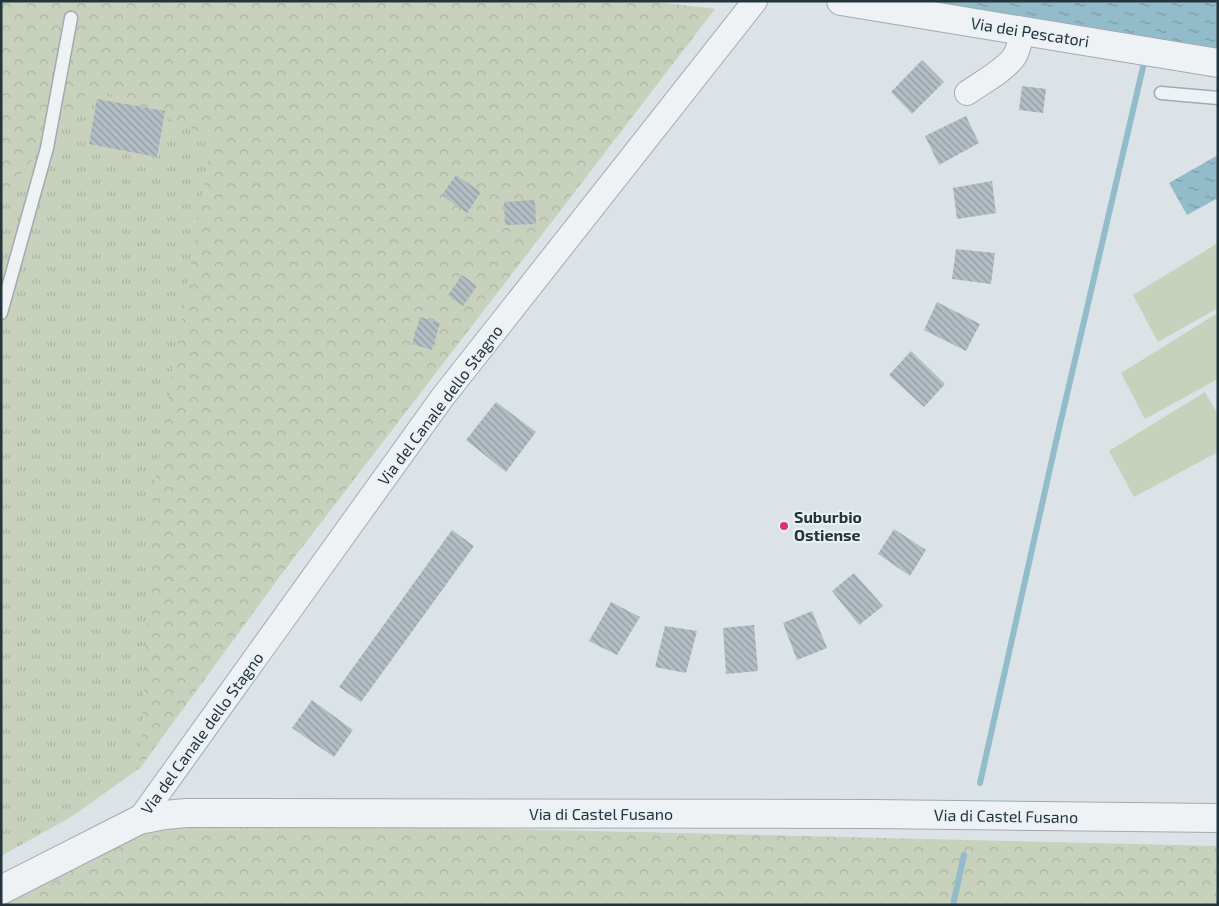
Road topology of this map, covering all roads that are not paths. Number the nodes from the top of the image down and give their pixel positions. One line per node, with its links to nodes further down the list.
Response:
1 (755, 1): 11 (street, Via del Canale dello Stagno)
2 (841, 1): 4 (street, Via dei Pescatori)
3 (71, 18): 9 (lane)
4 (1022, 31): 5 (street, Via dei Pescatori); 6 (street)
5 (1218, 63)
6 (967, 93)
7 (1161, 93): 8 (lane)
8 (1218, 98)
9 (1, 313)
10 (1218, 818): 11 (street, Via di Castel Fusano)
11 (139, 820): 12 (street, Via di Castel Fusano)
12 (1, 890)

